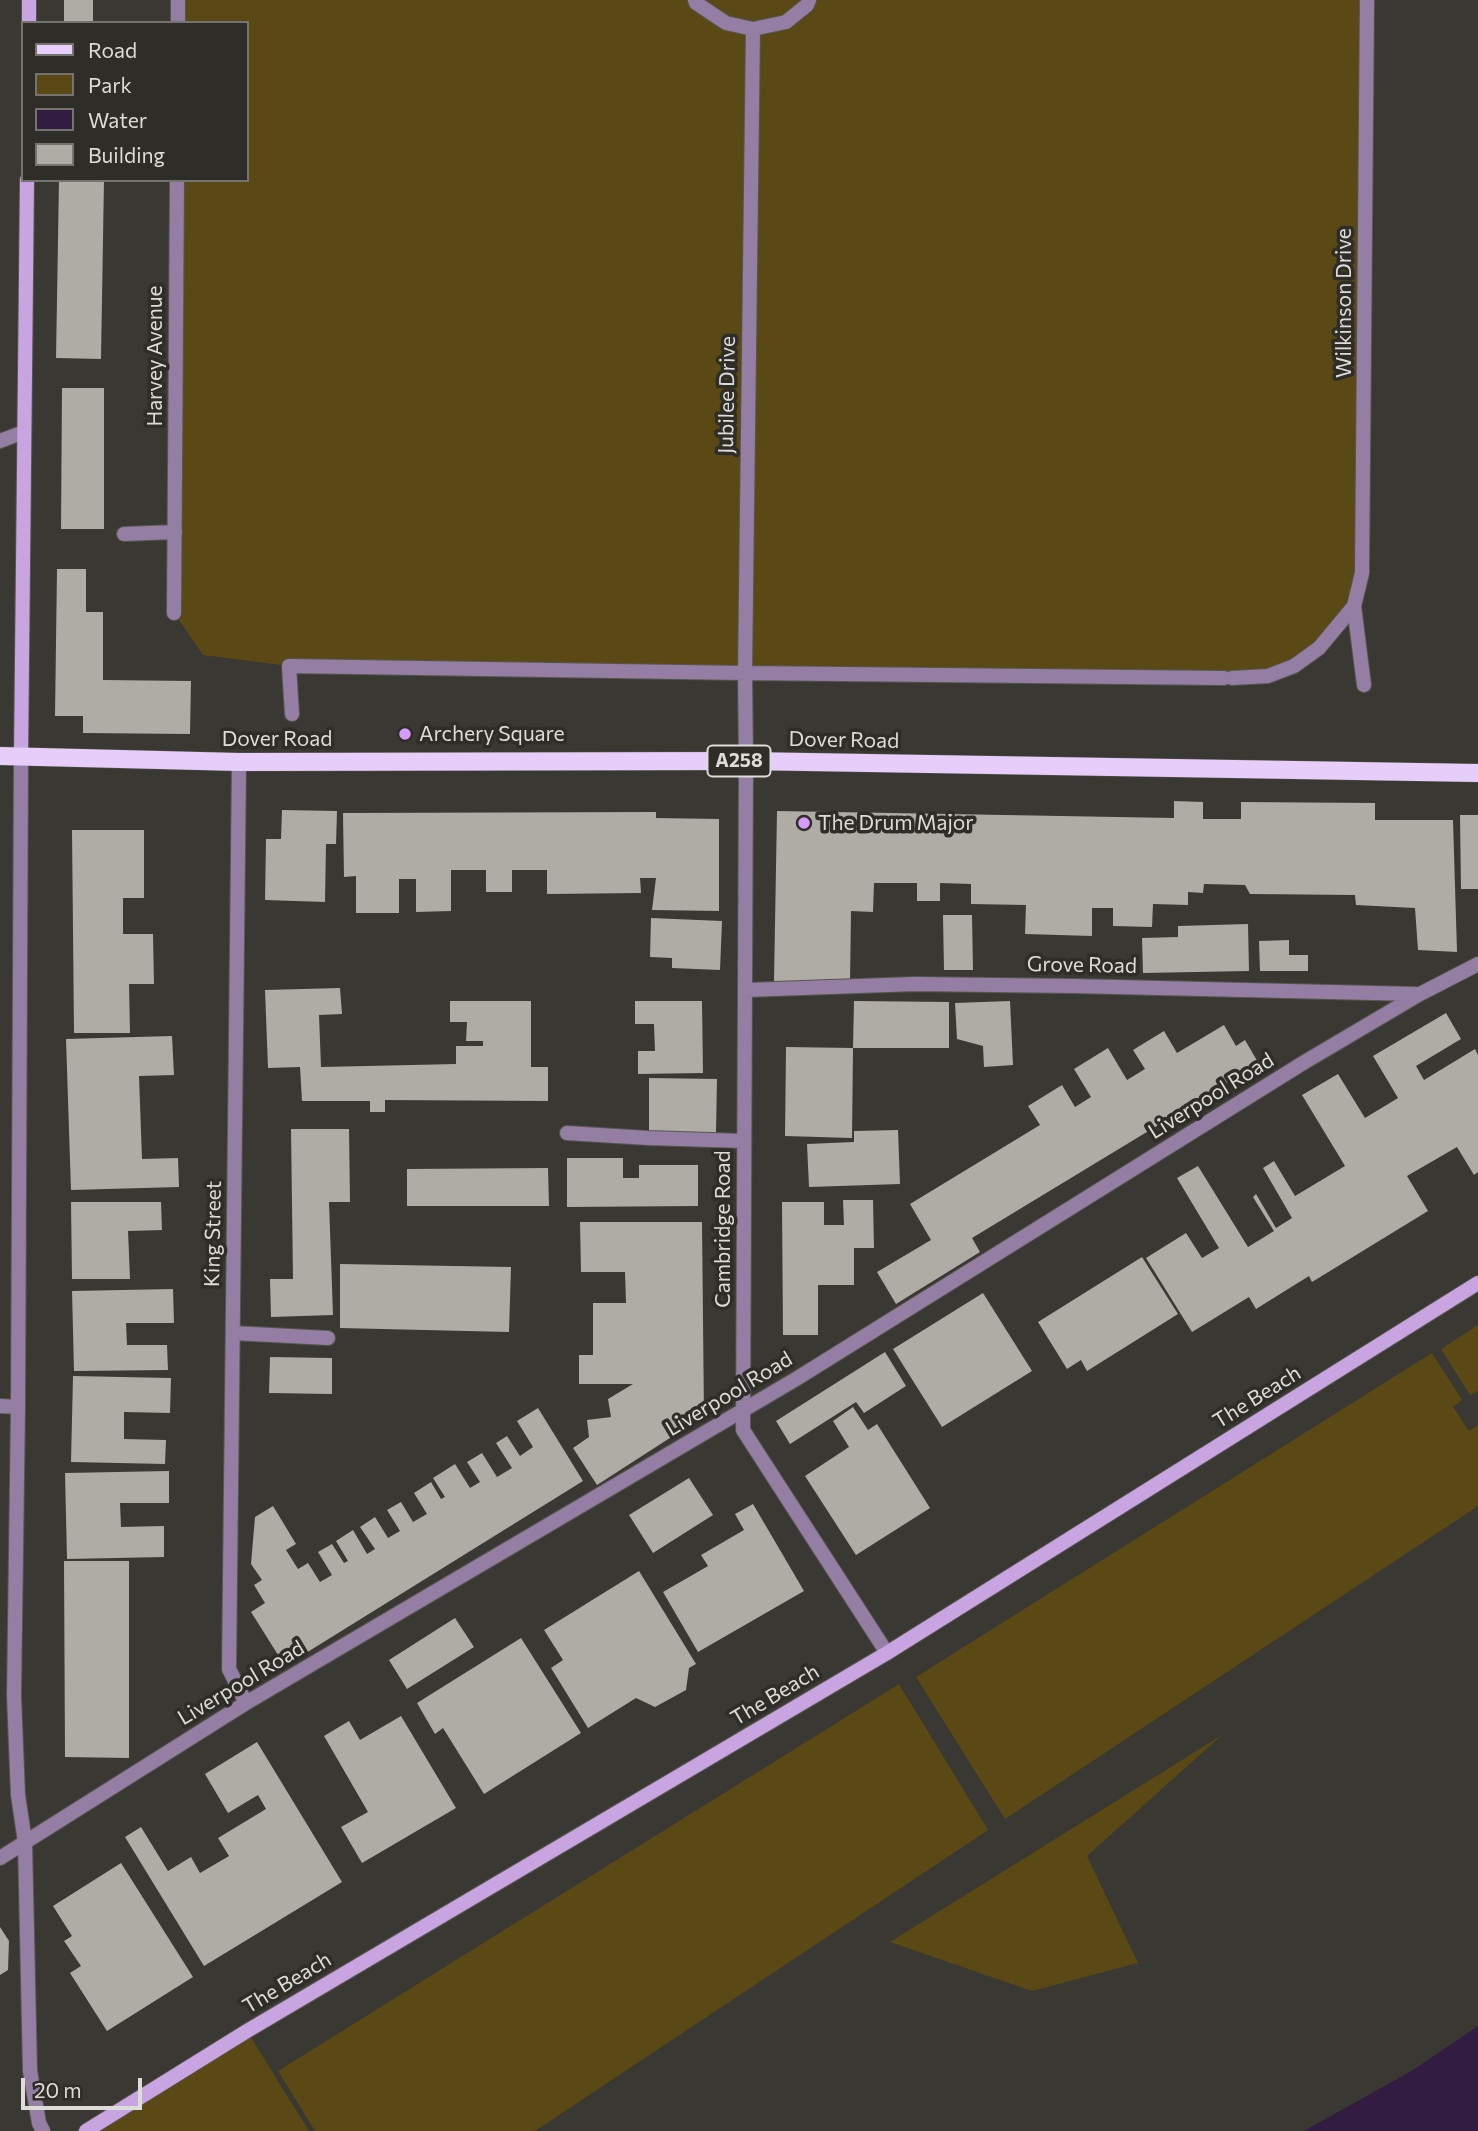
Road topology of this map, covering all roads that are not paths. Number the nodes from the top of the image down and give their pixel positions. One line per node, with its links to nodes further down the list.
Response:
1 (29, 0): 6 (street)
2 (178, 0): 7 (street)
3 (695, 0): 8 (street)
4 (809, 0): 8 (street)
5 (1367, 0): 15 (street, Wilkinson Drive)
6 (29, 21)
7 (178, 21)
8 (753, 29): 17 (street, Jubilee Drive)
9 (27, 182): 11 (street)
10 (177, 182): 13 (street, Harvey Avenue)
11 (24, 432): 12 (street); 21 (street)
12 (0, 441)
13 (175, 531): 14 (street); 16 (street, Harvey Avenue)
14 (124, 534)
15 (1354, 606): 17 (street, Wilkinson Drive); 18 (street, Wilkinson Drive)
16 (174, 613)
17 (745, 674): 19 (street, Wilkinson Drive); 22 (street, Jubilee Drive)
18 (1364, 685)
19 (292, 714)
20 (0, 756): 21 (main road, Dover Road / A258)
21 (20, 757): 23 (main road, Dover Road / A258); 34 (street)
22 (746, 761): 23 (main road, Dover Road / A258); 24 (main road, Dover Road / A258); 26 (street, Cambridge Road)
23 (239, 762): 31 (street, King Street)
24 (1478, 773)
25 (1478, 964): 27 (street, Liverpool Road)
26 (746, 990): 27 (street, Grove Road); 29 (street, Cambridge Road)
27 (1418, 995): 35 (street, Liverpool Road)
28 (567, 1133): 29 (street)
29 (744, 1141): 35 (street, Cambridge Road)
30 (1478, 1283): 36 (street, The Beach)
31 (233, 1332): 32 (street); 37 (street, King Street)
32 (328, 1338)
33 (0, 1406): 34 (street)
34 (18, 1407): 38 (street)
35 (744, 1409): 36 (street, Cambridge Road); 37 (street, Liverpool Road)
36 (887, 1653): 41 (street, The Beach)
37 (246, 1703): 38 (street, Liverpool Road)
38 (25, 1842): 39 (street, Liverpool Road); 40 (street)
39 (0, 1858)
40 (43, 2131)
41 (86, 2131)

